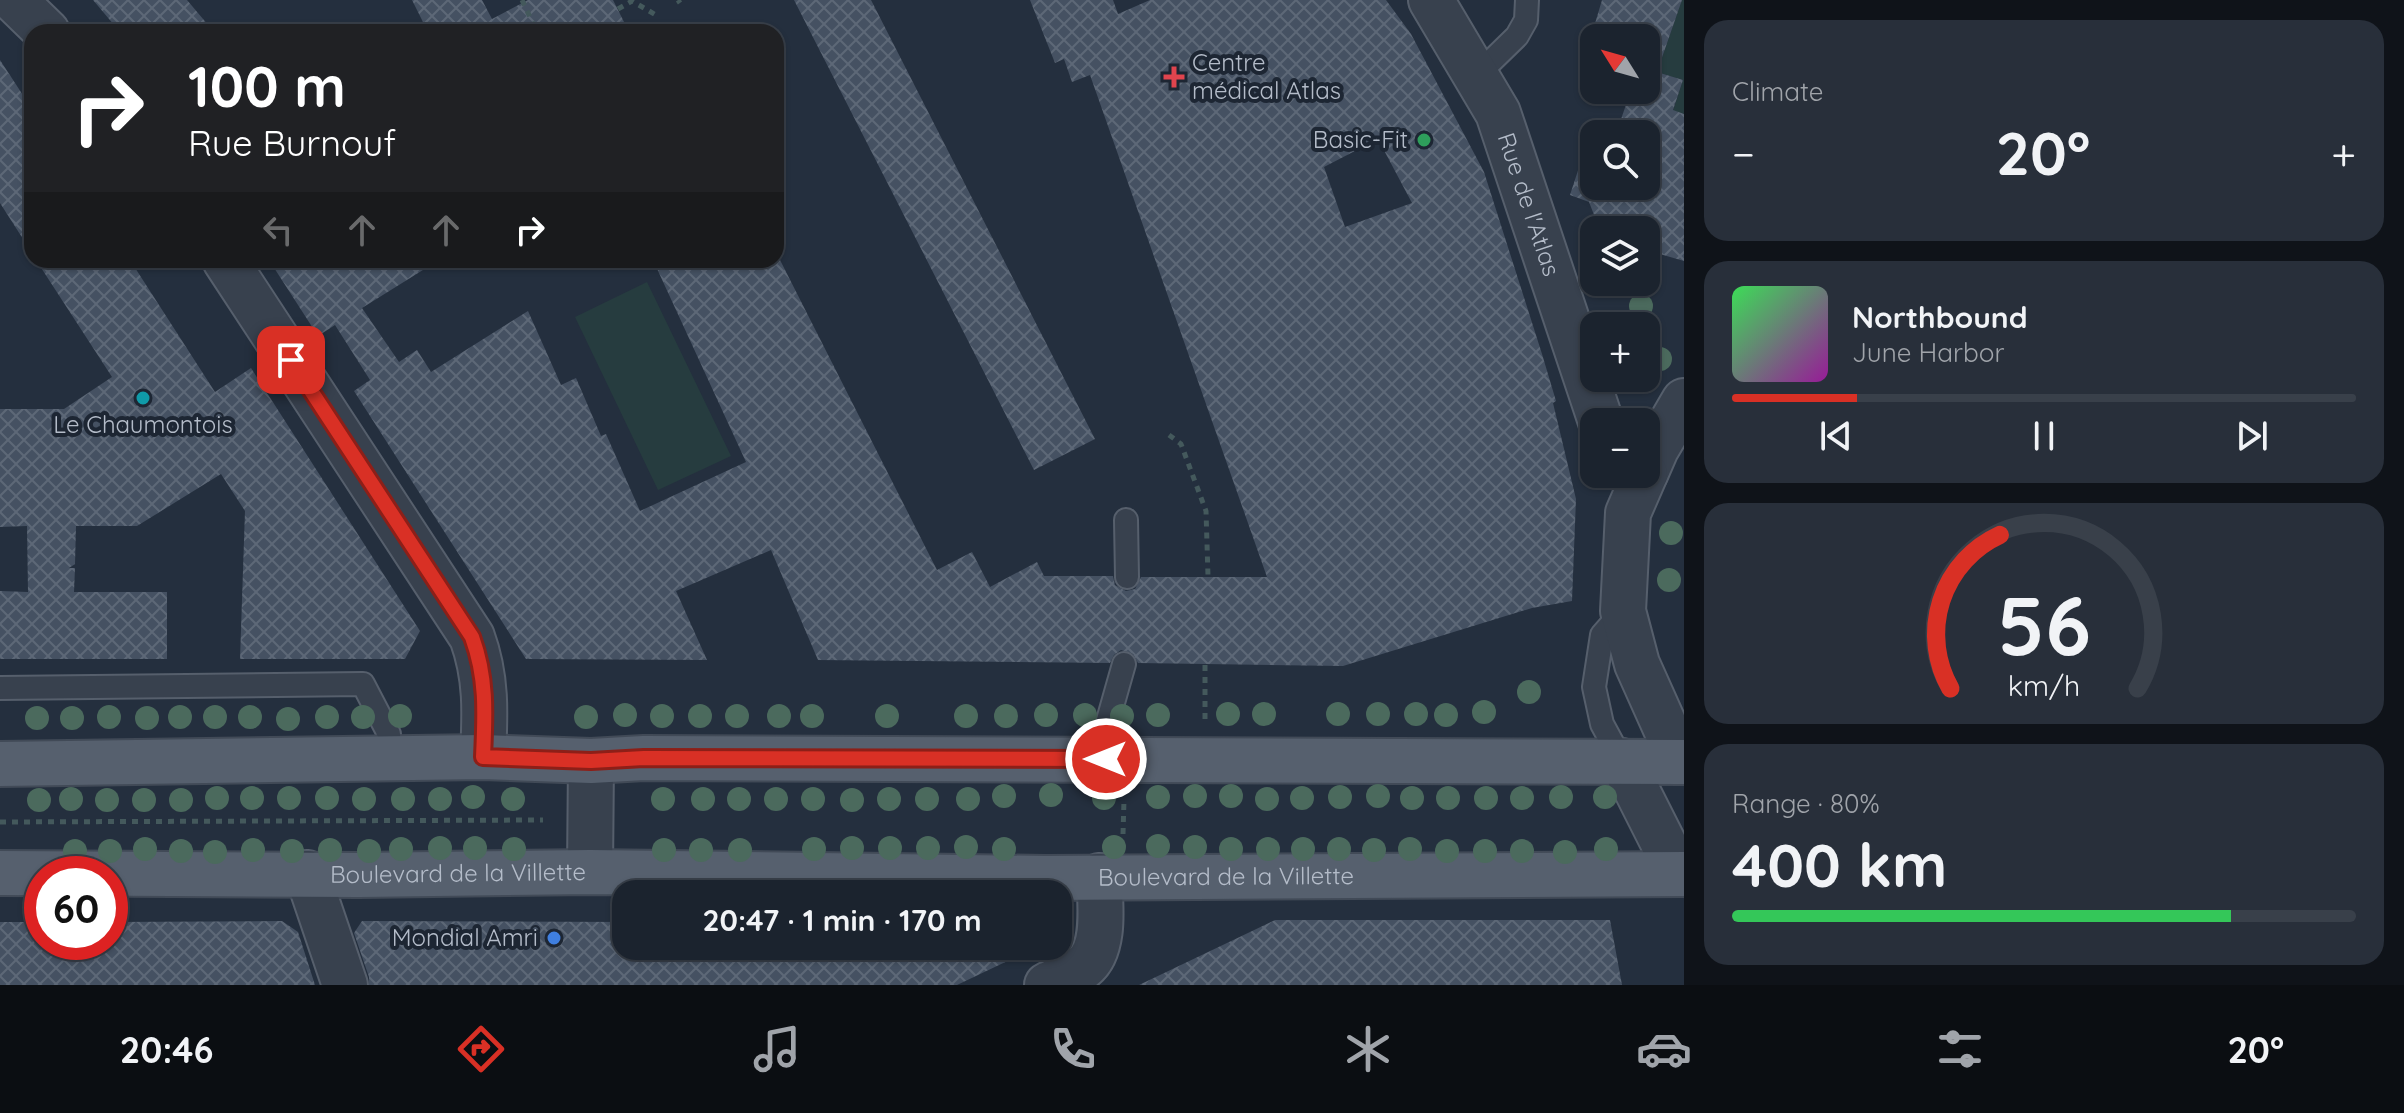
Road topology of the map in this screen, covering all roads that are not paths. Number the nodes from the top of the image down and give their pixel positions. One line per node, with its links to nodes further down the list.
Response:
1 (14, 0): 4 (street)
2 (1431, 0): 5 (street, Rue de l'Atlas)
3 (1527, 0): 5 (lane)
4 (39, 24)
5 (1476, 76): 8 (street, Rue de l'Atlas)
6 (230, 268): 16 (street)
7 (1684, 401): 9 (street)
8 (1596, 408)
9 (1660, 442)
10 (1634, 488): 13 (street)
11 (1126, 520): 12 (lane)
12 (1127, 577)
13 (1623, 611): 19 (street); 21 (lane)
14 (1124, 664): 18 (lane)
15 (0, 688): 17 (lane)
16 (483, 757): 17 (main road); 20 (main road)
17 (389, 759): 22 (main road)
18 (1115, 759): 20 (main road); 21 (main road)
19 (1684, 760): 21 (main road)
20 (591, 761): 23 (street)
21 (1622, 761): 26 (street)
22 (0, 764)
23 (590, 872): 25 (main road, Boulevard de la Villette); 27 (main road, Boulevard de la Villette)
24 (0, 873): 25 (main road, Boulevard de la Villette)
25 (307, 873): 28 (street)
26 (1682, 874): 27 (main road, Boulevard de la Villette)
27 (1110, 876): 29 (street)
28 (345, 985)
29 (1047, 985)

